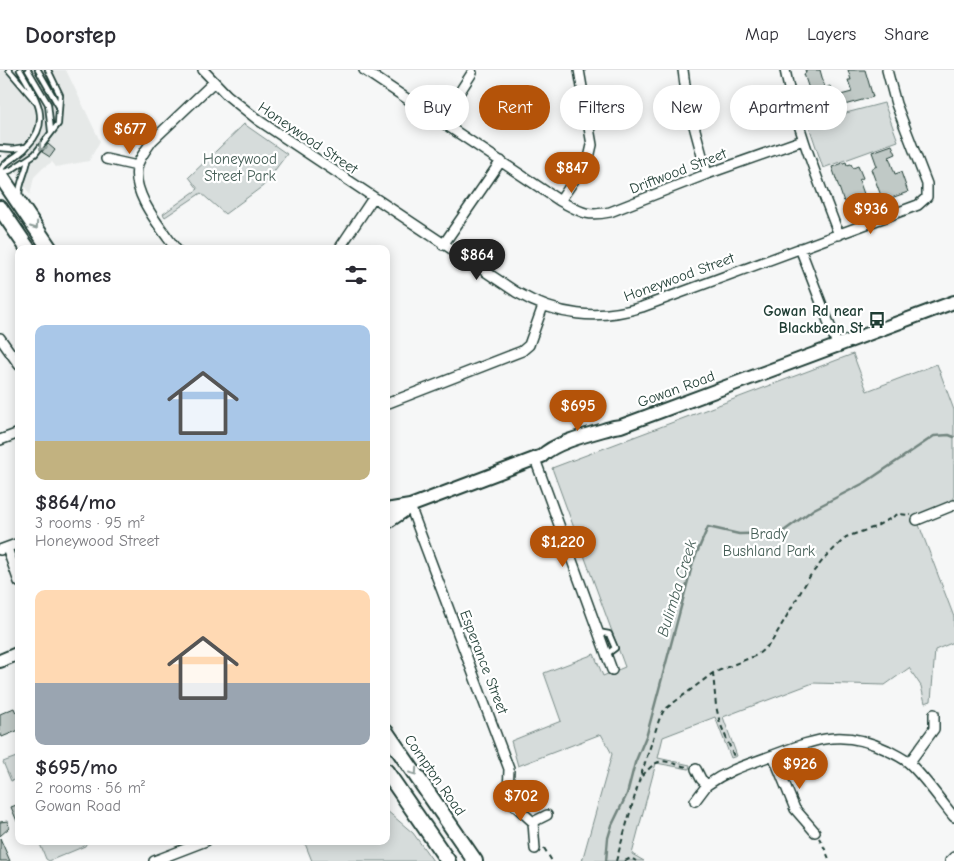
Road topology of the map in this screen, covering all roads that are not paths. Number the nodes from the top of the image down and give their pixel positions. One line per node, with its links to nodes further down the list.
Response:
1 (9, 70): 16 (lane)
2 (20, 70): 16 (lane)
3 (28, 70): 19 (lane)
4 (38, 70): 17 (lane)
5 (48, 70): 17 (lane)
6 (203, 70): 13 (street, Honeywood Street)
7 (364, 70): 15 (street, Driftwood Street)
8 (579, 70): 30 (street)
9 (682, 70): 28 (street)
10 (785, 70): 20 (street)
11 (887, 70): 33 (street, Honeywood Street)
12 (472, 73): 14 (street)
13 (214, 82): 26 (street); 29 (street, Honeywood Street)
14 (464, 85)
15 (405, 97)
16 (38, 104): 21 (lane)
17 (58, 106): 19 (lane)
18 (456, 130): 25 (street, Driftwood Street)
19 (51, 131): 24 (lane, one-way to 24)
20 (803, 140): 28 (street, Driftwood Street); 33 (street)
21 (26, 147): 22 (lane); 27 (lane)
22 (1, 150)
23 (106, 159): 26 (street)
24 (28, 160): 27 (lane); 31 (lane)
25 (501, 161): 30 (street, Driftwood Street); 38 (street)
26 (137, 166): 36 (street)
27 (0, 173): 31 (main road)
28 (707, 174): 30 (street, Driftwood Street)
29 (373, 198): 37 (street); 38 (street, Honeywood Street)
30 (560, 201)
31 (19, 203): 35 (main road, one-way to 35)
32 (0, 208): 34 (main road)
33 (839, 235): 39 (street, Honeywood Street)
34 (25, 245)
35 (47, 245)
36 (173, 245)
37 (342, 245)
38 (444, 245): 41 (street, Honeywood Street)
39 (800, 248): 41 (street, Honeywood Street); 43 (street)
40 (954, 302): 43 (main road, Gowan Road)
41 (543, 306): 45 (street)
42 (0, 338): 44 (street)
43 (838, 346): 48 (main road, Gowan Road)
44 (15, 359)
45 (390, 402)
46 (15, 434): 47 (street)
47 (0, 440)
48 (538, 457): 49 (main road, Gowan Road); 59 (street)
49 (410, 506): 51 (main road, Gowan Road); 52 (main road, Gowan Road); 70 (street, Esperance Street)
50 (954, 506): 53 (street)
51 (390, 509)
52 (390, 520)
53 (916, 520)
54 (15, 544): 55 (street)
55 (3, 549): 56 (street)
56 (15, 574)
57 (15, 655): 58 (main road)
58 (0, 661)
59 (612, 670)
60 (934, 714): 63 (street)
61 (390, 738): 77 (main road, Compton Road, one-way to 77)
62 (773, 755): 63 (street); 66 (street); 71 (street)
63 (909, 763): 69 (street)
64 (696, 769): 66 (street)
65 (390, 777): 76 (main road)
66 (707, 785): 67 (street)
67 (695, 801)
68 (547, 815): 70 (street)
69 (954, 817)
70 (533, 822): 73 (street)
71 (815, 832)
72 (196, 845): 75 (street)
73 (535, 848)
74 (954, 857): 78 (street)
75 (154, 861)
76 (448, 861)
77 (475, 861)
78 (950, 861)

